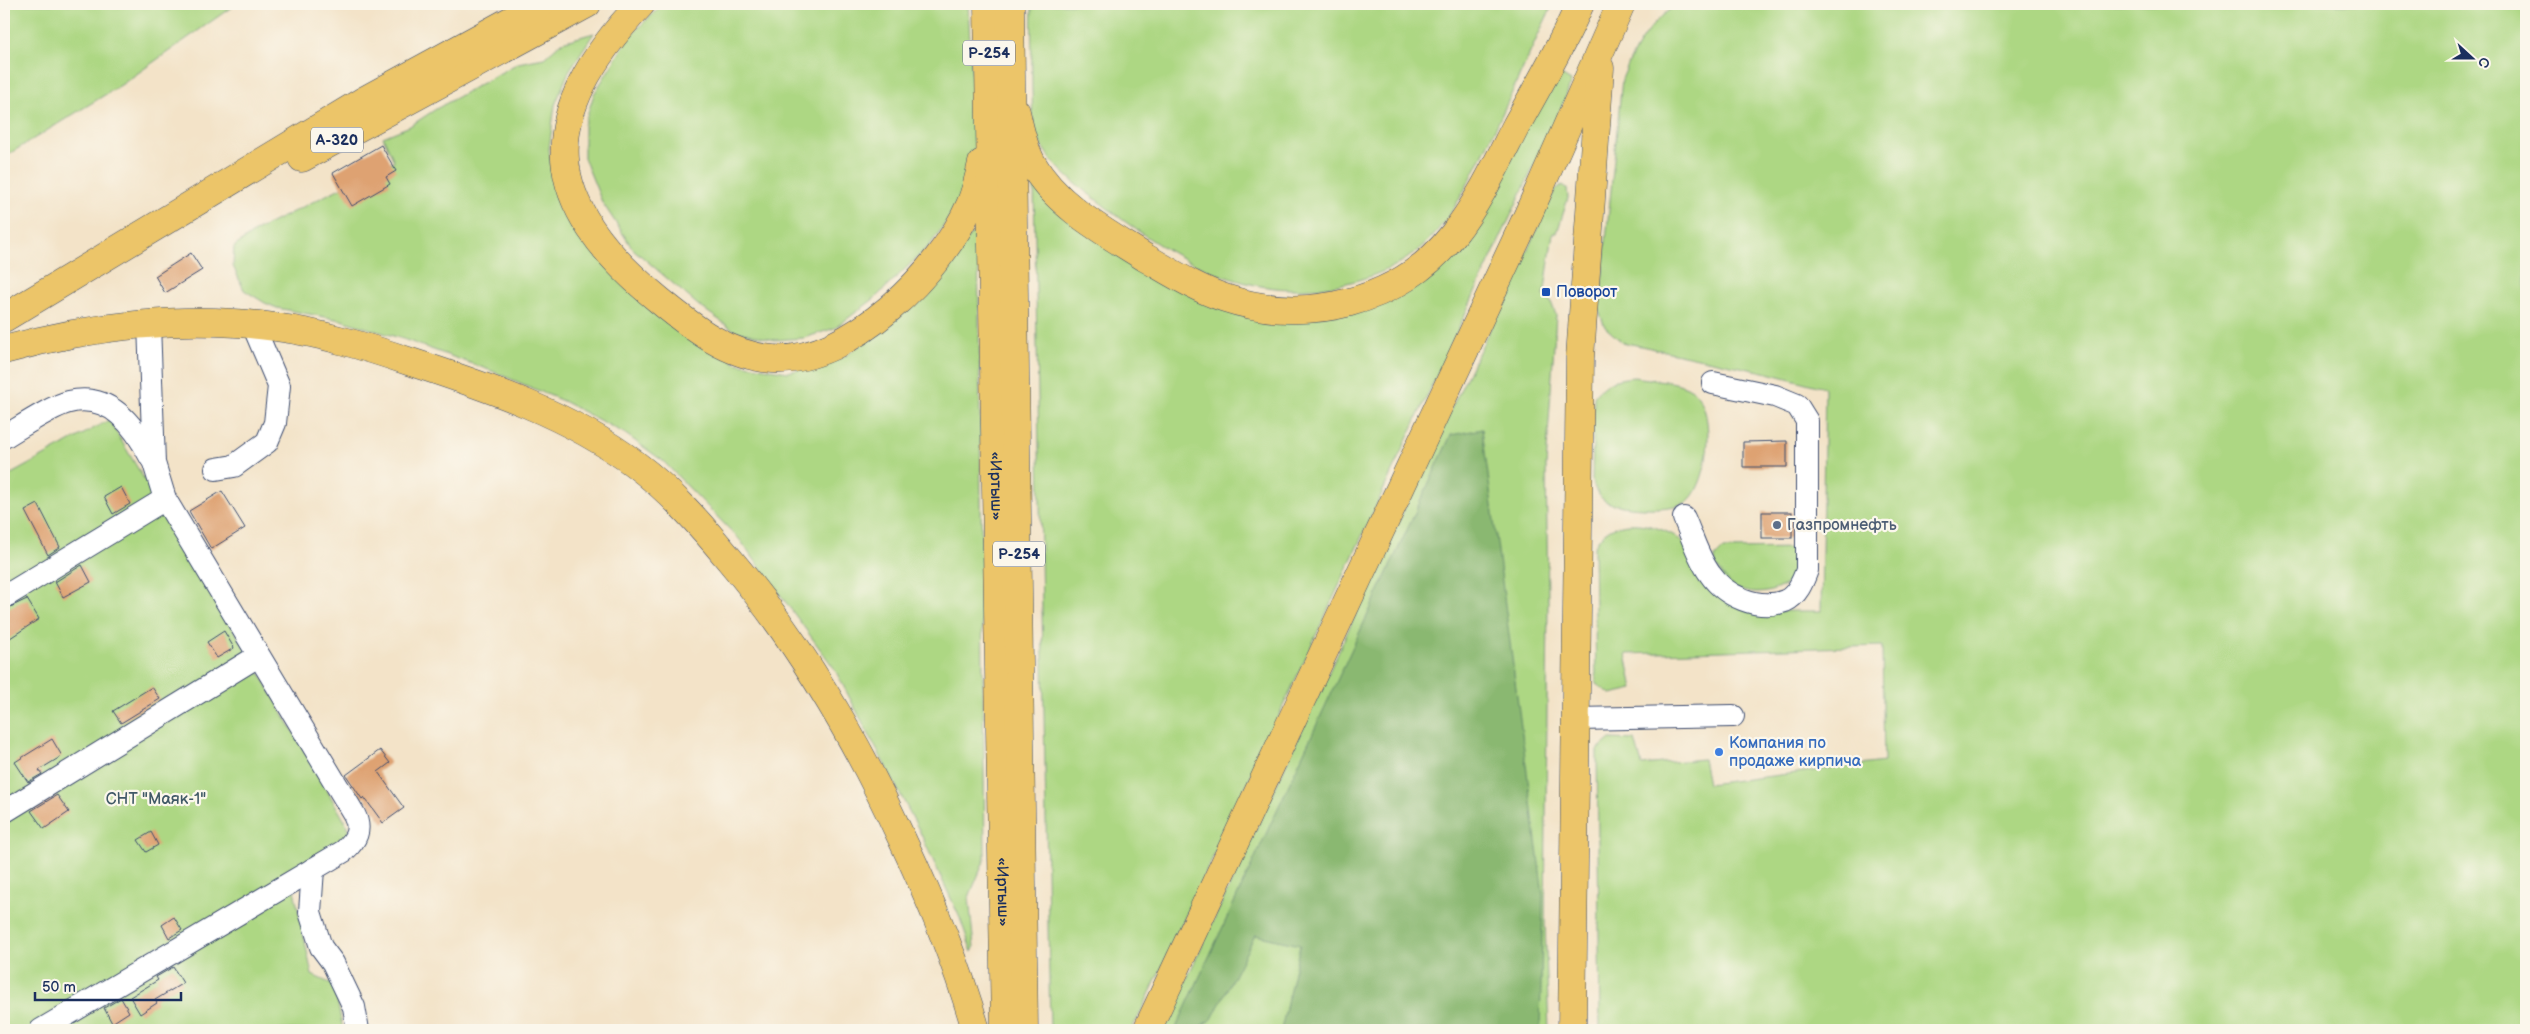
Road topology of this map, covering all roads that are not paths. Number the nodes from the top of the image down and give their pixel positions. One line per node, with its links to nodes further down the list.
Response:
1 (541, 4): 12 (main road, А-320)
2 (587, 4): 12 (main road, А-320)
3 (641, 4): 11 (main road)
4 (988, 4): 11 (main road, «Иртыш» / Р-254)
5 (1010, 4): 10 (main road, «Иртыш» / Р-254)
6 (1580, 4): 10 (main road)
7 (1604, 4): 9 (main road)
8 (1621, 4): 9 (main road)
9 (1602, 47): 26 (main road); 34 (main road)
10 (1011, 79): 33 (main road, «Иртыш» / Р-254)
11 (990, 102): 32 (main road, «Иртыш» / Р-254)
12 (85, 271): 13 (main road, А-320)
13 (4, 318)
14 (149, 324): 15 (main road); 16 (main road); 19 (street)
15 (253, 325): 20 (street); 31 (main road)
16 (4, 350)
17 (1713, 382): 22 (street)
18 (4, 436): 19 (street)
19 (154, 463): 21 (street)
20 (216, 469)
21 (165, 499): 23 (street); 24 (street)
22 (1684, 518)
23 (4, 597)
24 (258, 656): 27 (street); 28 (street)
25 (1733, 716): 26 (street)
26 (1577, 719): 35 (main road)
27 (4, 812)
28 (313, 869): 29 (street); 30 (street)
29 (42, 1030)
30 (358, 1030)
31 (976, 1030)
32 (1005, 1030)
33 (1024, 1030)
34 (1146, 1030)
35 (1572, 1030)

